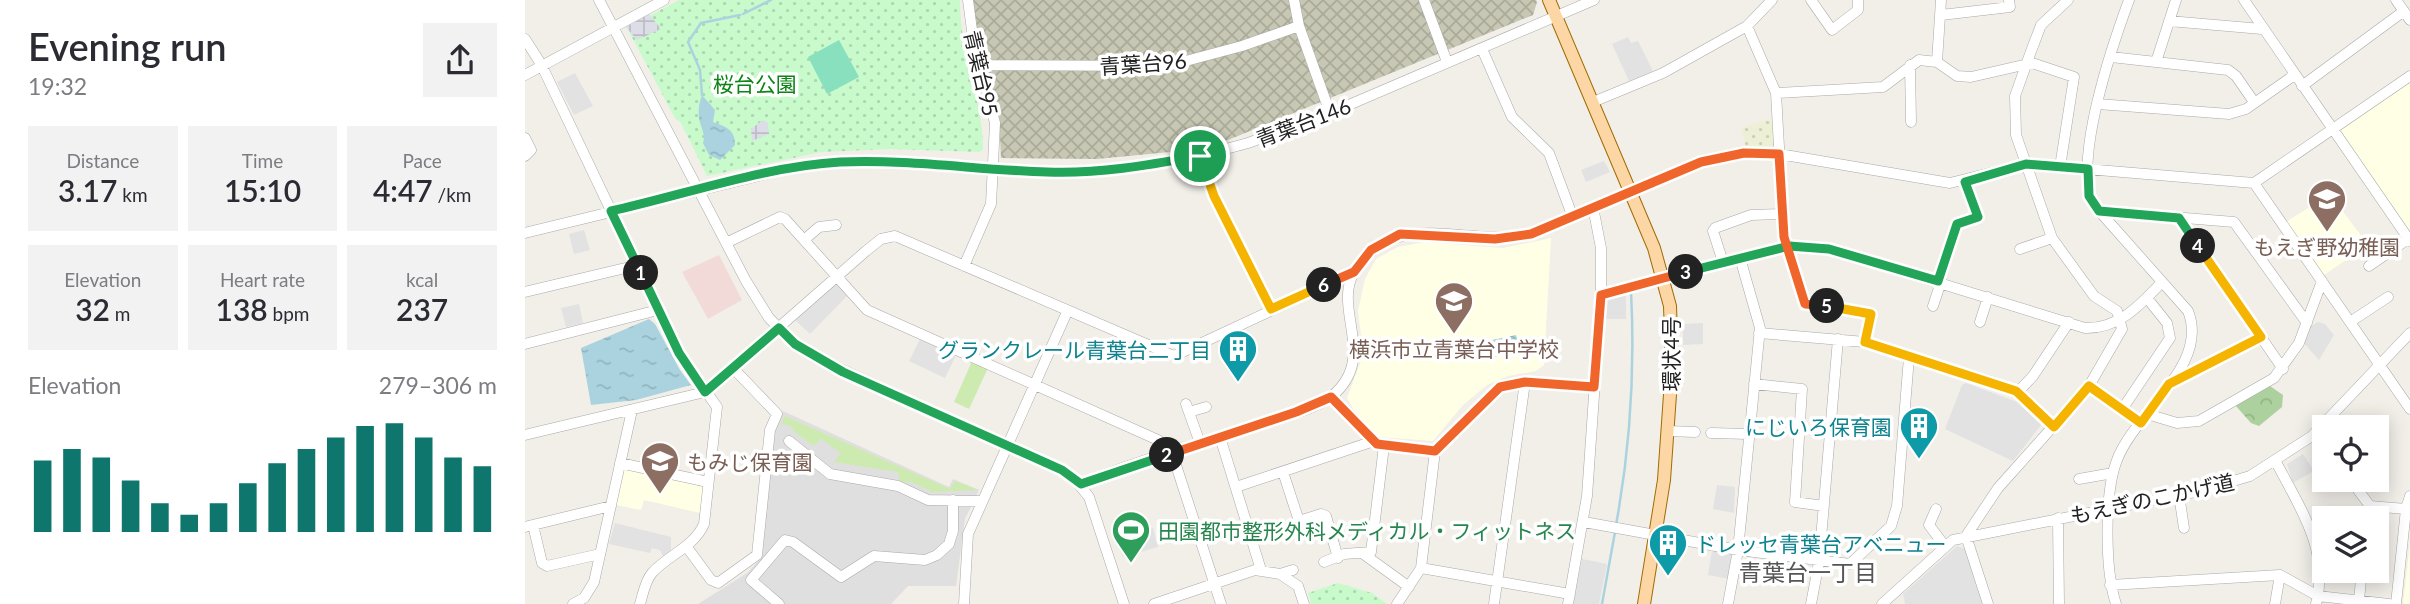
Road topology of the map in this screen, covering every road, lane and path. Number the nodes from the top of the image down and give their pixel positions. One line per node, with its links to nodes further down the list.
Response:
1 (599, 0): 24 (street)
2 (664, 0): 24 (street)
3 (968, 0): 34 (street, 青葉台95)
4 (1294, 0): 22 (street)
5 (1424, 0): 29 (street)
6 (1549, 0): 20 (main road, 環状4号)
7 (1594, 0): 20 (street, 青葉台146)
8 (1772, 0): 23 (street)
9 (1811, 0): 10 (street)
10 (1858, 0)
11 (1941, 0): 18 (street)
12 (2009, 0): 18 (street)
13 (2068, 0): 33 (street)
14 (2129, 0): 28 (street)
15 (2176, 0): 21 (street)
16 (2244, 0): 25 (street)
17 (2396, 0): 19 (street)
18 (1941, 15): 30 (street)
19 (2407, 15): 39 (street)
20 (1556, 18): 27 (street, 青葉台146); 41 (main road, 環状4号)
21 (2169, 21): 25 (street); 31 (street)
22 (1299, 26): 34 (street, 青葉台96); 44 (street)
23 (1747, 26): 40 (street); 41 (street)
24 (613, 27): 32 (street); 57 (street)
25 (2262, 29): 37 (street)
26 (525, 39): 32 (street)
27 (1482, 49): 29 (street, 青葉台146); 63 (street)
28 (2111, 57): 31 (street); 43 (street)
29 (1447, 62): 44 (street, 青葉台146)
30 (1937, 62): 33 (street); 35 (street)
31 (2156, 62): 42 (street)
32 (541, 64): 36 (street); 60 (street)
33 (2027, 64): 51 (street); 52 (street)
34 (981, 65): 53 (street, 青葉台95)
35 (1910, 65): 40 (street); 45 (street)
36 (525, 75)
37 (2293, 76): 39 (street); 42 (street)
38 (2410, 76): 46 (street)
39 (2302, 86): 46 (street)
40 (1776, 93): 48 (street)
41 (1593, 102): 58 (main road, 環状4号)
42 (2254, 102): 43 (street)
43 (2098, 104): 54 (street)
44 (1330, 113): 50 (street, 青葉台146)
45 (1911, 122)
46 (2332, 131): 56 (street); 69 (street)
47 (525, 138): 49 (street)
48 (1779, 154): 55 (street); 58 (street); 62 (street)
49 (525, 156)
50 (1200, 156): 53 (street, 青葉台146); 90 (street)
51 (2026, 164): 52 (street); 55 (street); 67 (street)
52 (2060, 167): 54 (street)
53 (994, 169): 57 (street, 青葉台146); 76 (street, 青葉台95)
54 (2088, 169): 56 (street); 61 (street)
55 (1965, 182): 81 (street)
56 (2254, 183): 82 (street)
57 (701, 190): 60 (street, 青葉台146); 70 (street)
58 (1630, 192): 59 (street); 80 (main road, 環状4号)
59 (1593, 207): 63 (street); 85 (street)
60 (611, 211): 66 (street, 青葉台146); 75 (street)
61 (2099, 211): 64 (street); 83 (street)
62 (1783, 214): 71 (street); 74 (street)
63 (1572, 215): 78 (street)
64 (2179, 218): 97 (street); 101 (street)
65 (836, 225): 68 (street)
66 (525, 233)
67 (2052, 238): 72 (street); 93 (street)
68 (804, 240): 70 (street); 79 (street)
69 (2409, 240): 77 (street)
70 (726, 243): 98 (street)
71 (1789, 246): 73 (street); 81 (street); 103 (street)
72 (2020, 249)
73 (1740, 258): 74 (street); 99 (street)
74 (1723, 262): 80 (street)
75 (638, 265): 84 (street); 91 (street)
76 (964, 266): 79 (street); 92 (street)
77 (2369, 266)
78 (1354, 272): 90 (street); 117 (street)
79 (837, 277): 98 (street); 110 (street)
80 (1664, 278): 85 (street); 124 (main road, 環状4号)
81 (1940, 281): 86 (street); 89 (street)
82 (2322, 281): 96 (street); 97 (street)
83 (2162, 282): 88 (street); 112 (street)
84 (525, 292)
85 (1601, 295): 114 (street)
86 (1988, 297): 94 (street); 95 (street)
87 (2388, 297): 96 (street)
88 (2147, 298): 93 (street); 119 (street)
89 (1933, 306)
90 (1271, 309): 92 (street)
91 (658, 310): 104 (street); 115 (street)
92 (1067, 312): 110 (street)
93 (2120, 320): 95 (street); 113 (street)
94 (1980, 321)
95 (2069, 322): 116 (street)
96 (2350, 322): 106 (street)
97 (2307, 323): 108 (street)
98 (779, 328): 107 (street); 133 (street)
99 (1759, 333): 102 (street); 111 (street)
100 (2410, 334): 106 (street, もえぎのこかげ道)
101 (2261, 337): 108 (street); 112 (street)
102 (1838, 339): 103 (street); 151 (street)
103 (1865, 342): 105 (street)
104 (525, 344)
105 (1909, 357): 116 (street); 170 (street)
106 (2381, 366): 120 (street); 137 (street, もえぎのこかげ道)
107 (733, 368): 115 (street); 164 (street)
108 (2283, 369): 122 (street)
109 (1525, 382): 114 (street); 135 (street); 176 (street)
110 (1035, 384): 133 (street); 136 (street)
111 (1754, 384): 127 (street); 151 (street)
112 (2169, 384): 122 (street)
113 (2089, 386): 119 (street); 123 (street)
114 (1594, 387): 158 (street)
115 (705, 392): 121 (street); 142 (street)
116 (2018, 392): 123 (street)
117 (1331, 397): 129 (street); 131 (street)
118 (1206, 407): 132 (street)
119 (2123, 408): 122 (street)
120 (2410, 409)
121 (632, 410): 128 (street); 138 (street)
122 (2144, 419): 140 (street)
123 (2054, 427): 162 (street)
124 (1667, 431): 125 (street); 161 (main road, 環状4号)
125 (1695, 432)
126 (1711, 433): 127 (street)
127 (1749, 434): 165 (street)
128 (525, 435)
129 (1220, 437): 132 (street); 144 (street)
130 (789, 441): 148 (street)
131 (1374, 441): 134 (street); 139 (street)
132 (1200, 443): 136 (street)
133 (1007, 446): 143 (street); 149 (street)
134 (1384, 446): 135 (street); 166 (street)
135 (1435, 451): 171 (street)
136 (1171, 453): 143 (street); 178 (street)
137 (2276, 462): 146 (street, もえぎのこかげ道); 183 (street)
138 (620, 463): 142 (street); 150 (street)
139 (1283, 472): 144 (street); 168 (street)
140 (2113, 473): 141 (street); 153 (street)
141 (2079, 479)
142 (708, 482): 164 (street)
143 (1081, 484): 190 (street)
144 (1236, 487): 172 (street)
145 (2360, 492): 152 (street)
146 (2179, 495): 153 (street, もえぎのこかげ道); 160 (street)
147 (2410, 496): 155 (street)
148 (953, 500): 149 (street); 188 (street)
149 (981, 501): 189 (street)
150 (611, 506): 159 (street); 167 (street)
151 (1824, 506): 170 (street)
152 (2370, 506)
153 (2110, 508): 157 (street, もえぎのこかげ道); 179 (street)
154 (2389, 508): 155 (street)
155 (2406, 509): 206 (street)
156 (1932, 512): 163 (street)
157 (2058, 518): 162 (street, もえぎのこかげ道); 202 (street)
158 (1584, 522): 161 (street); 182 (street)
159 (529, 526): 167 (street)
160 (2184, 528)
161 (1657, 535): 165 (street); 196 (main road, 環状4号)
162 (1966, 536): 163 (street, もえぎのこかげ道); 201 (street)
163 (1944, 545): 181 (street)
164 (686, 546): 186 (street)
165 (1738, 550): 170 (street); 197 (street)
166 (1362, 553): 168 (street); 180 (street)
167 (600, 554): 185 (street)
168 (1338, 558): 169 (street)
169 (1324, 562)
170 (1819, 562): 198 (street)
171 (1421, 568): 176 (street); 180 (street)
172 (1261, 570): 174 (street); 178 (street)
173 (1293, 570): 174 (street)
174 (1280, 574): 193 (street)
175 (2280, 575): 179 (street); 183 (street); 204 (street)
176 (1498, 583): 182 (street); 195 (street)
177 (2361, 583): 184 (street)
178 (1214, 584): 191 (street); 192 (street)
179 (2110, 585): 203 (street)
180 (1409, 587): 194 (street)
181 (1893, 595): 199 (street); 200 (street)
182 (1569, 599)
183 (2317, 600): 184 (street)
184 (2359, 600): 205 (street)
185 (587, 601): 187 (street)
186 (642, 603)
187 (573, 604)
188 (779, 604)
189 (964, 604)
190 (1124, 604)
191 (1154, 604)
192 (1221, 604)
193 (1304, 604)
194 (1397, 604)
195 (1494, 604)
196 (1644, 604)
197 (1728, 604)
198 (1811, 604)
199 (1882, 604)
200 (1903, 604)
201 (1988, 604)
202 (2059, 604)
203 (2116, 604)
204 (2275, 604)
205 (2389, 604)
206 (2396, 604)

